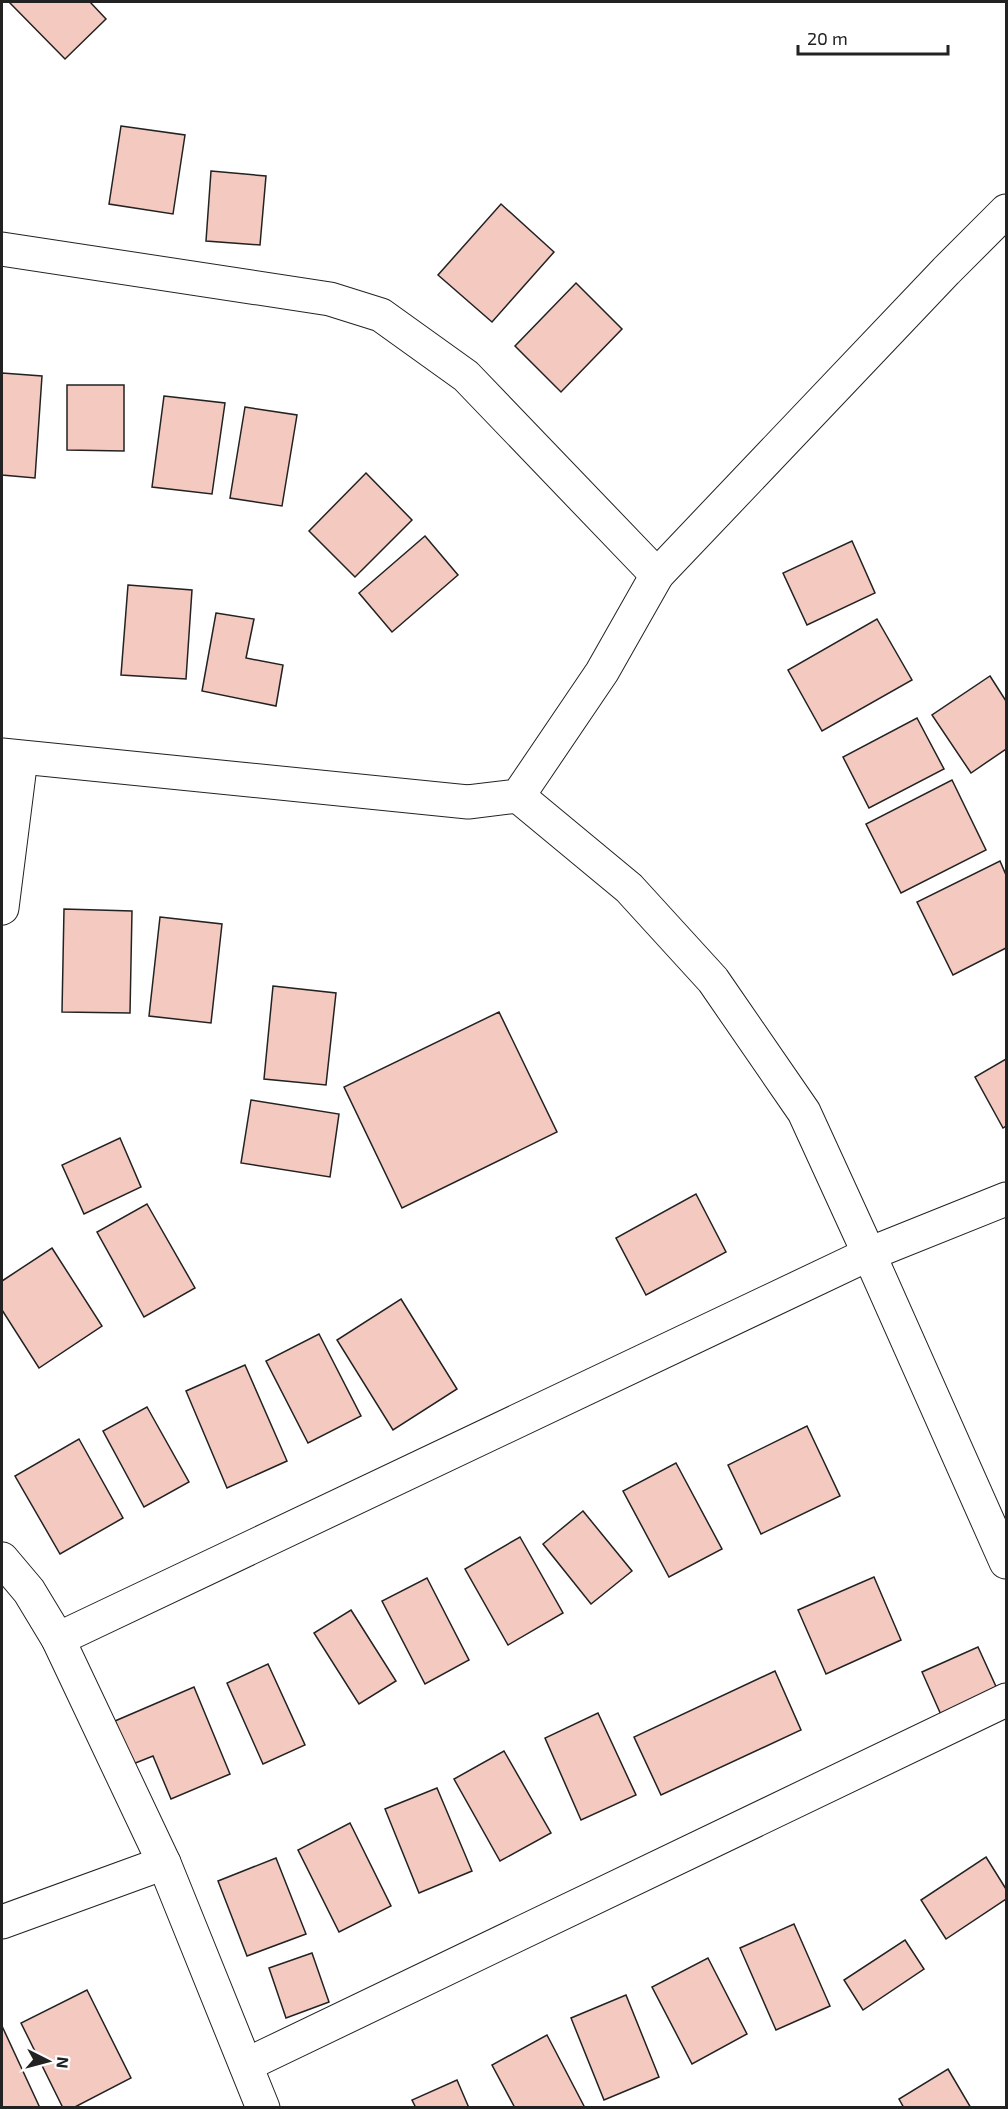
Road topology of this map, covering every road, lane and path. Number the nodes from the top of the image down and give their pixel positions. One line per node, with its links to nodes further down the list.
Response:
1 (1006, 211): 3 (street)
2 (2, 249): 3 (street)
3 (657, 575): 5 (street)
4 (11, 757): 5 (street); 6 (street)
5 (518, 796): 8 (street)
6 (2, 909)
7 (1006, 1199): 8 (street)
8 (869, 1254): 10 (street); 11 (street)
9 (2, 1559): 11 (street)
10 (1006, 1562)
11 (58, 1639): 13 (street)
12 (1006, 1700): 15 (street)
13 (164, 1863): 14 (street); 15 (street)
14 (2, 1922)
15 (246, 2065): 16 (street)
16 (263, 2108)

